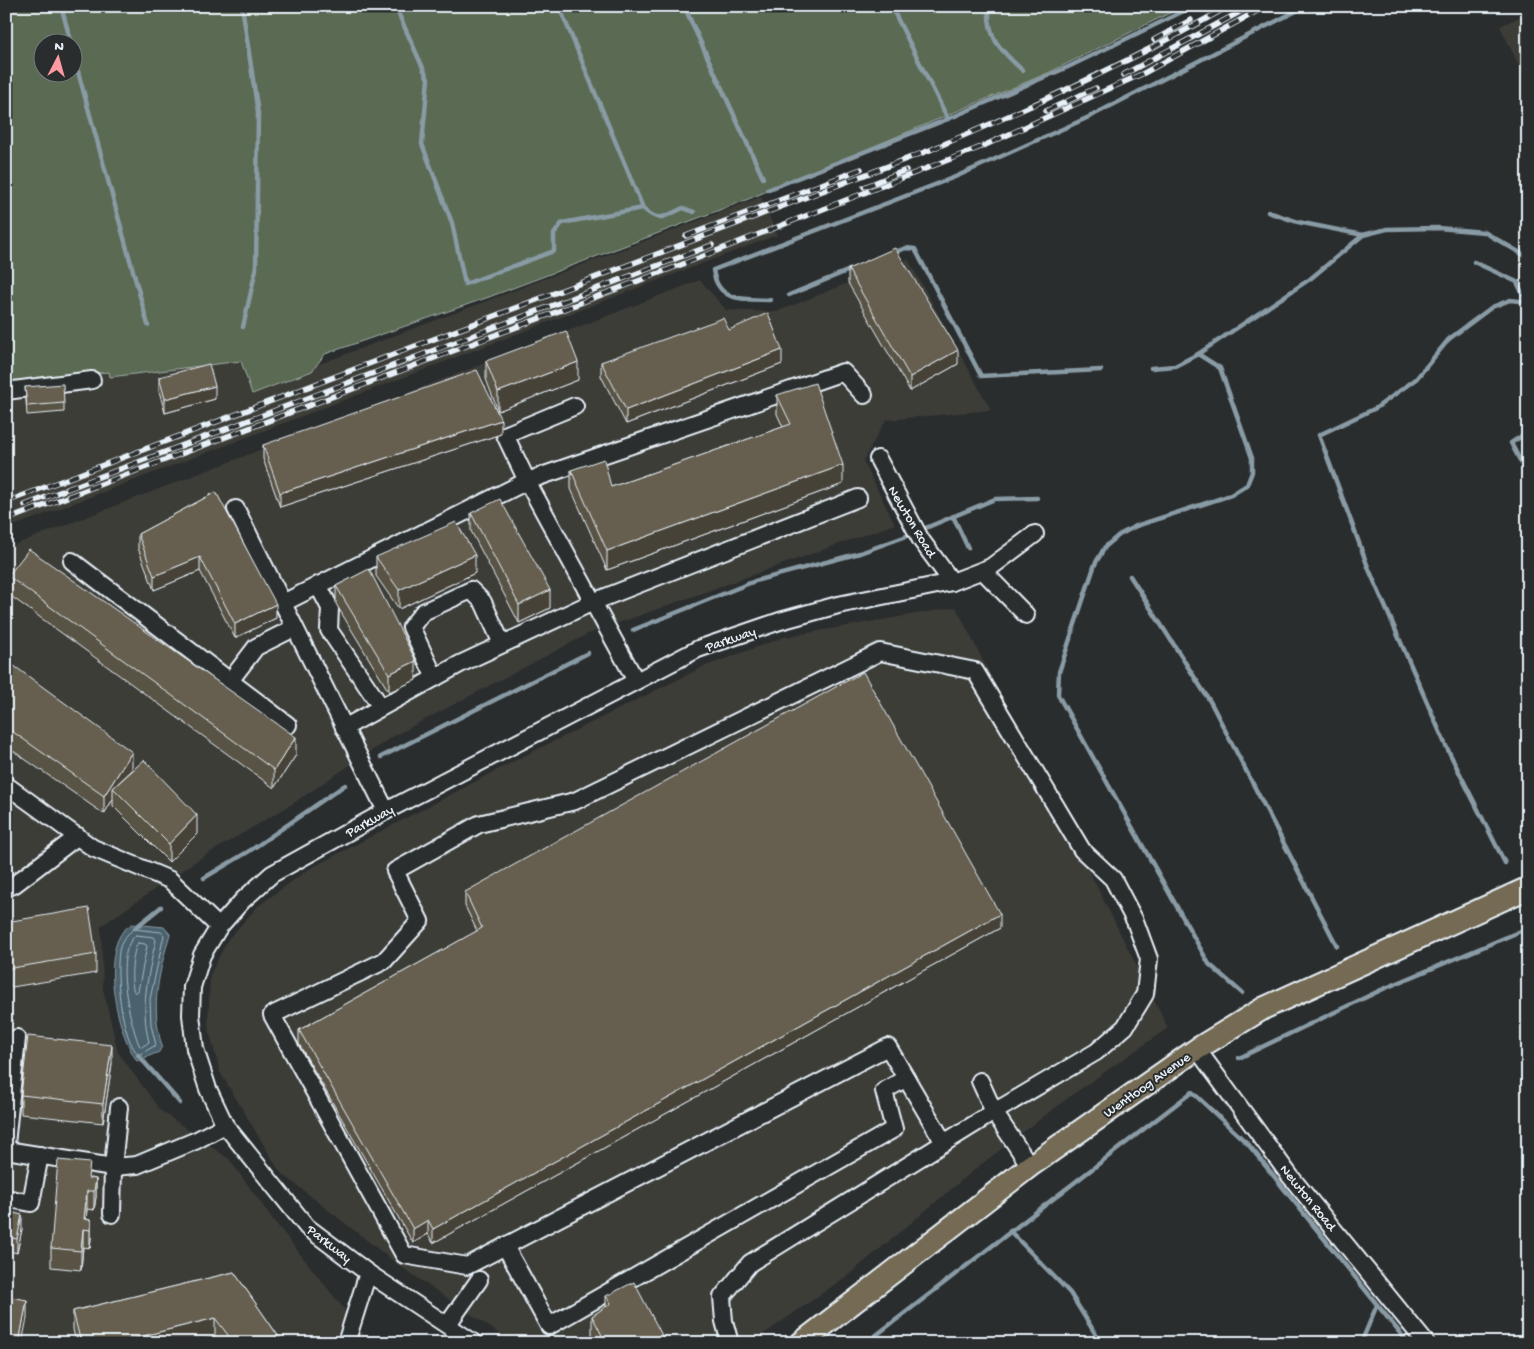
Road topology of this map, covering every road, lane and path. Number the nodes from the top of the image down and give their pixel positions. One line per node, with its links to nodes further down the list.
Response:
1 (92, 380): 2 (street)
2 (6, 391)
3 (864, 395): 6 (street)
4 (575, 406): 6 (street)
5 (878, 459): 12 (street, Newton Road)
6 (526, 481): 13 (street); 14 (street)
7 (858, 498): 14 (street)
8 (236, 509): 15 (street)
9 (1035, 534): 11 (street, Parkway)
10 (72, 561): 20 (street)
11 (982, 570): 12 (street, Parkway); 16 (street)
12 (952, 582): 21 (street, Parkway)
13 (318, 585): 15 (street); 22 (street)
14 (593, 602): 18 (street); 21 (street)
15 (282, 604): 17 (street)
16 (1026, 615)
17 (294, 628): 20 (street); 24 (street)
18 (502, 644): 19 (street); 19 (street)
19 (435, 678): 22 (street)
20 (230, 681): 23 (street)
21 (636, 681): 26 (street, Parkway)
22 (381, 708): 24 (street)
23 (288, 725)
24 (344, 728): 26 (street)
25 (6, 785): 27 (street)
26 (386, 811): 30 (street, Parkway)
27 (78, 836): 28 (street); 30 (street)
28 (6, 888)
29 (1528, 888): 32 (main road, Wentloog Avenue)
30 (219, 927): 37 (street, Parkway)
31 (17, 1038): 39 (street)
32 (1197, 1048): 42 (main road, Wentloog Avenue); 54 (street, Newton Road)
33 (906, 1078): 38 (street); 46 (street); 46 (street)
34 (980, 1081): 36 (street)
35 (119, 1107): 43 (street)
36 (994, 1112): 38 (street); 42 (street); 46 (street)
37 (225, 1125): 43 (street); 47 (street, Parkway)
38 (944, 1143): 52 (street)
39 (6, 1144)
40 (6, 1150): 41 (street)
41 (40, 1155): 43 (street); 44 (street)
42 (1030, 1166): 53 (main road, Wentloog Avenue)
43 (113, 1167): 45 (street)
44 (6, 1198)
45 (112, 1214)
46 (505, 1246)
47 (368, 1273): 49 (street, Parkway); 50 (street)
48 (478, 1280): 49 (street)
49 (448, 1324): 51 (street, Parkway)
50 (346, 1343)
51 (474, 1343)
52 (730, 1343)
53 (801, 1343)
54 (1426, 1343)

